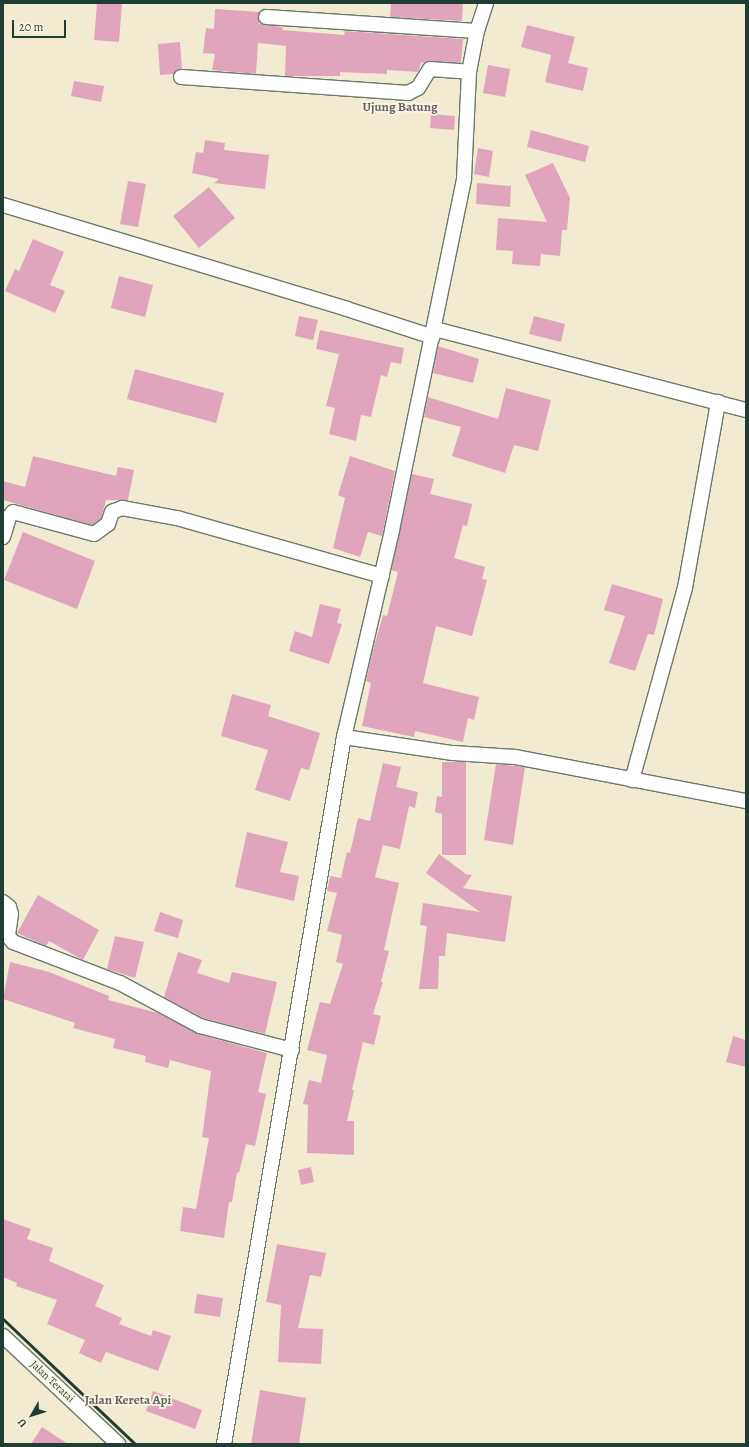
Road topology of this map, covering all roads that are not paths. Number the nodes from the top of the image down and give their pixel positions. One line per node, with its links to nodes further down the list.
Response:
1 (486, 3): 3 (street)
2 (266, 17): 3 (street)
3 (477, 31): 4 (street)
4 (469, 72): 5 (street); 7 (street)
5 (181, 77)
6 (3, 205): 7 (street)
7 (434, 333): 8 (street); 11 (street)
8 (718, 402): 9 (street); 13 (street)
9 (746, 410)
10 (3, 537): 11 (street)
11 (382, 576): 12 (street)
12 (344, 737): 13 (street); 16 (street)
13 (632, 780): 14 (street)
14 (746, 801)
15 (3, 902): 16 (street)
16 (292, 1050): 19 (street)
17 (3, 1336): 18 (street, Jalan Teratai)
18 (118, 1444)
19 (224, 1444)

